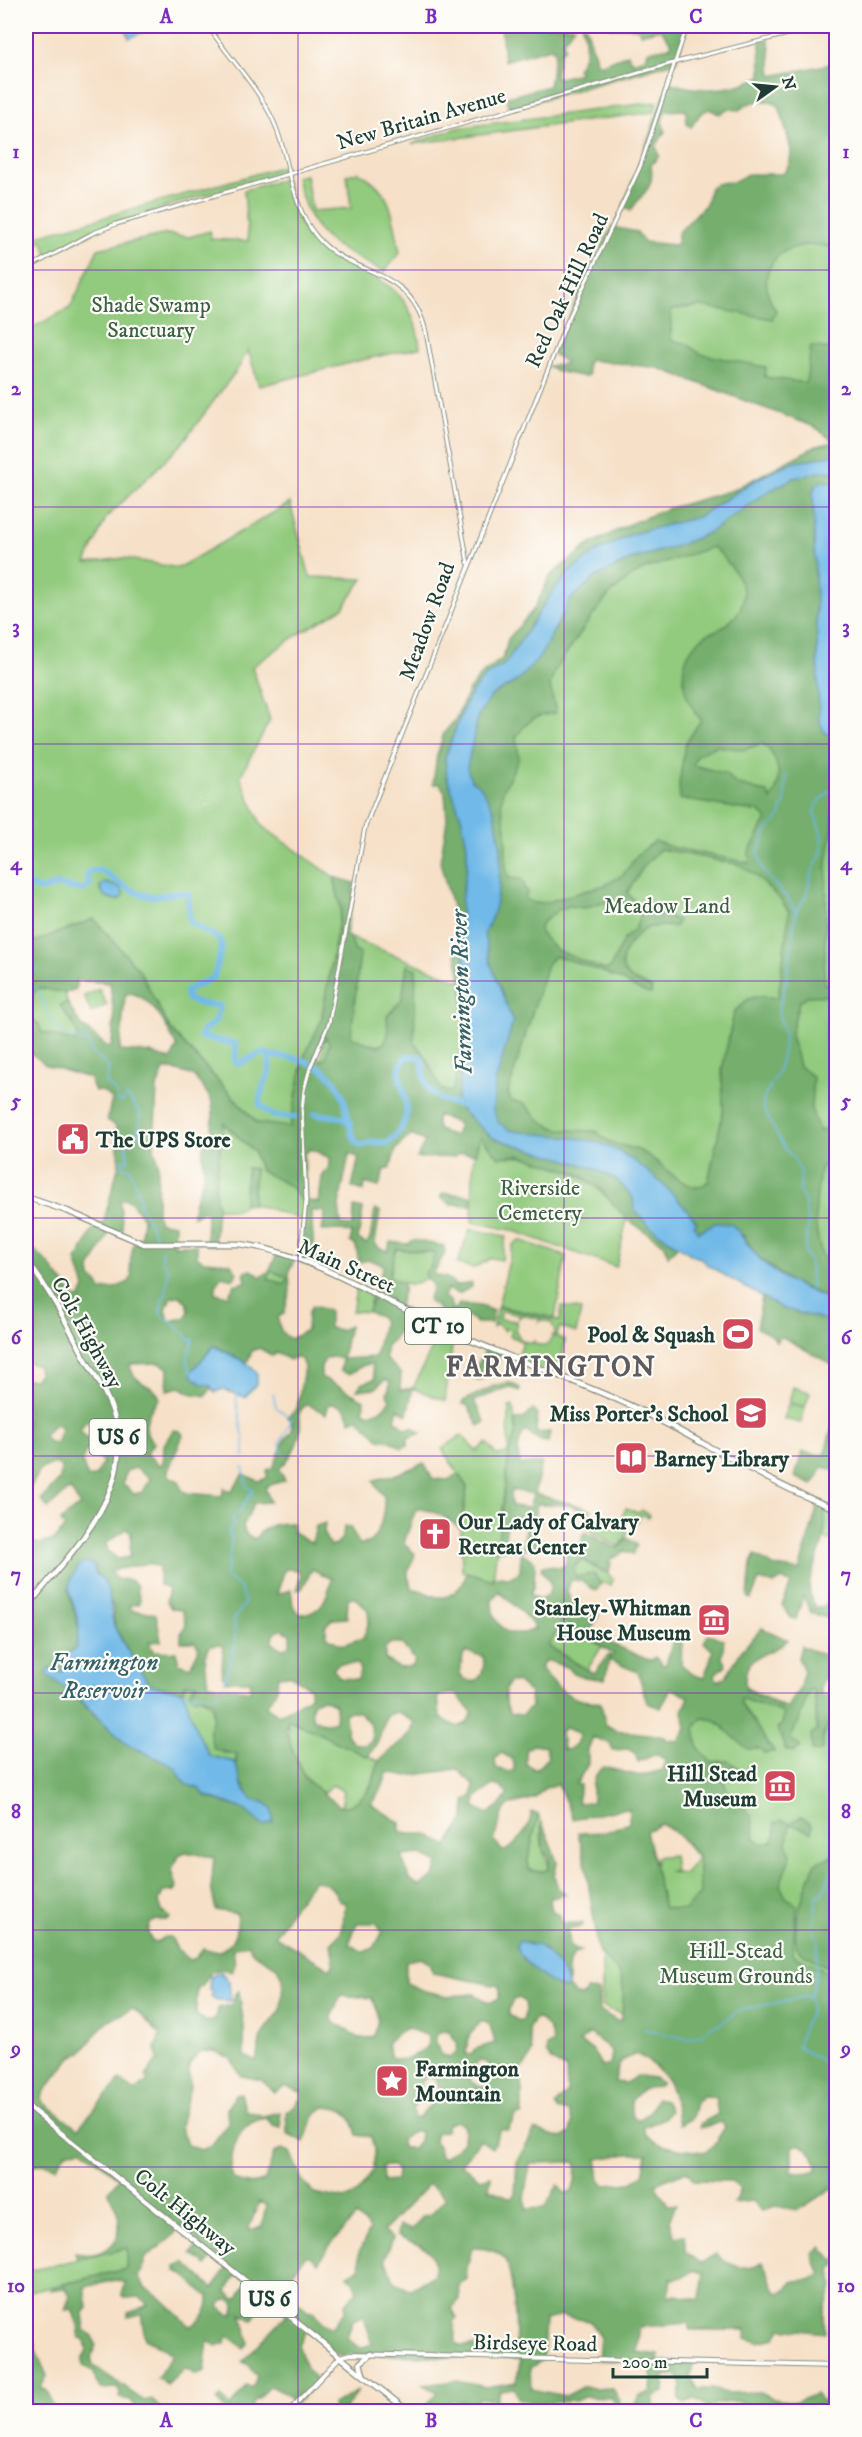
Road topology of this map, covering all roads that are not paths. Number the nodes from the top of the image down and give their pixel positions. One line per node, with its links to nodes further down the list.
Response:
1 (208, 26): 5 (street, Meadow Road)
2 (687, 26): 4 (street, Red Oak Hill Road)
3 (834, 26): 4 (street, New Britain Avenue)
4 (676, 62): 5 (street, New Britain Avenue); 7 (street, Red Oak Hill Road)
5 (290, 172): 6 (street, New Britain Avenue); 7 (street, Meadow Road)
6 (26, 269)
7 (468, 565): 10 (street, Meadow Road)
8 (26, 1197): 10 (highway, Main Street / CT 10)
9 (26, 1260): 12 (highway, Colt Highway / US 6)
10 (300, 1262): 11 (highway, Main Street / CT 10)
11 (837, 1509)
12 (26, 1609)
13 (26, 2104): 15 (highway, Colt Highway / US 6)
14 (371, 2354): 15 (main road, Birdseye Road); 16 (main road, Birdseye Road); 17 (highway)
15 (340, 2357): 17 (highway, Colt Highway / US 6); 18 (main road)
16 (837, 2366)
17 (364, 2376): 19 (highway, Colt Highway / US 6)
18 (288, 2412)
19 (409, 2412)

